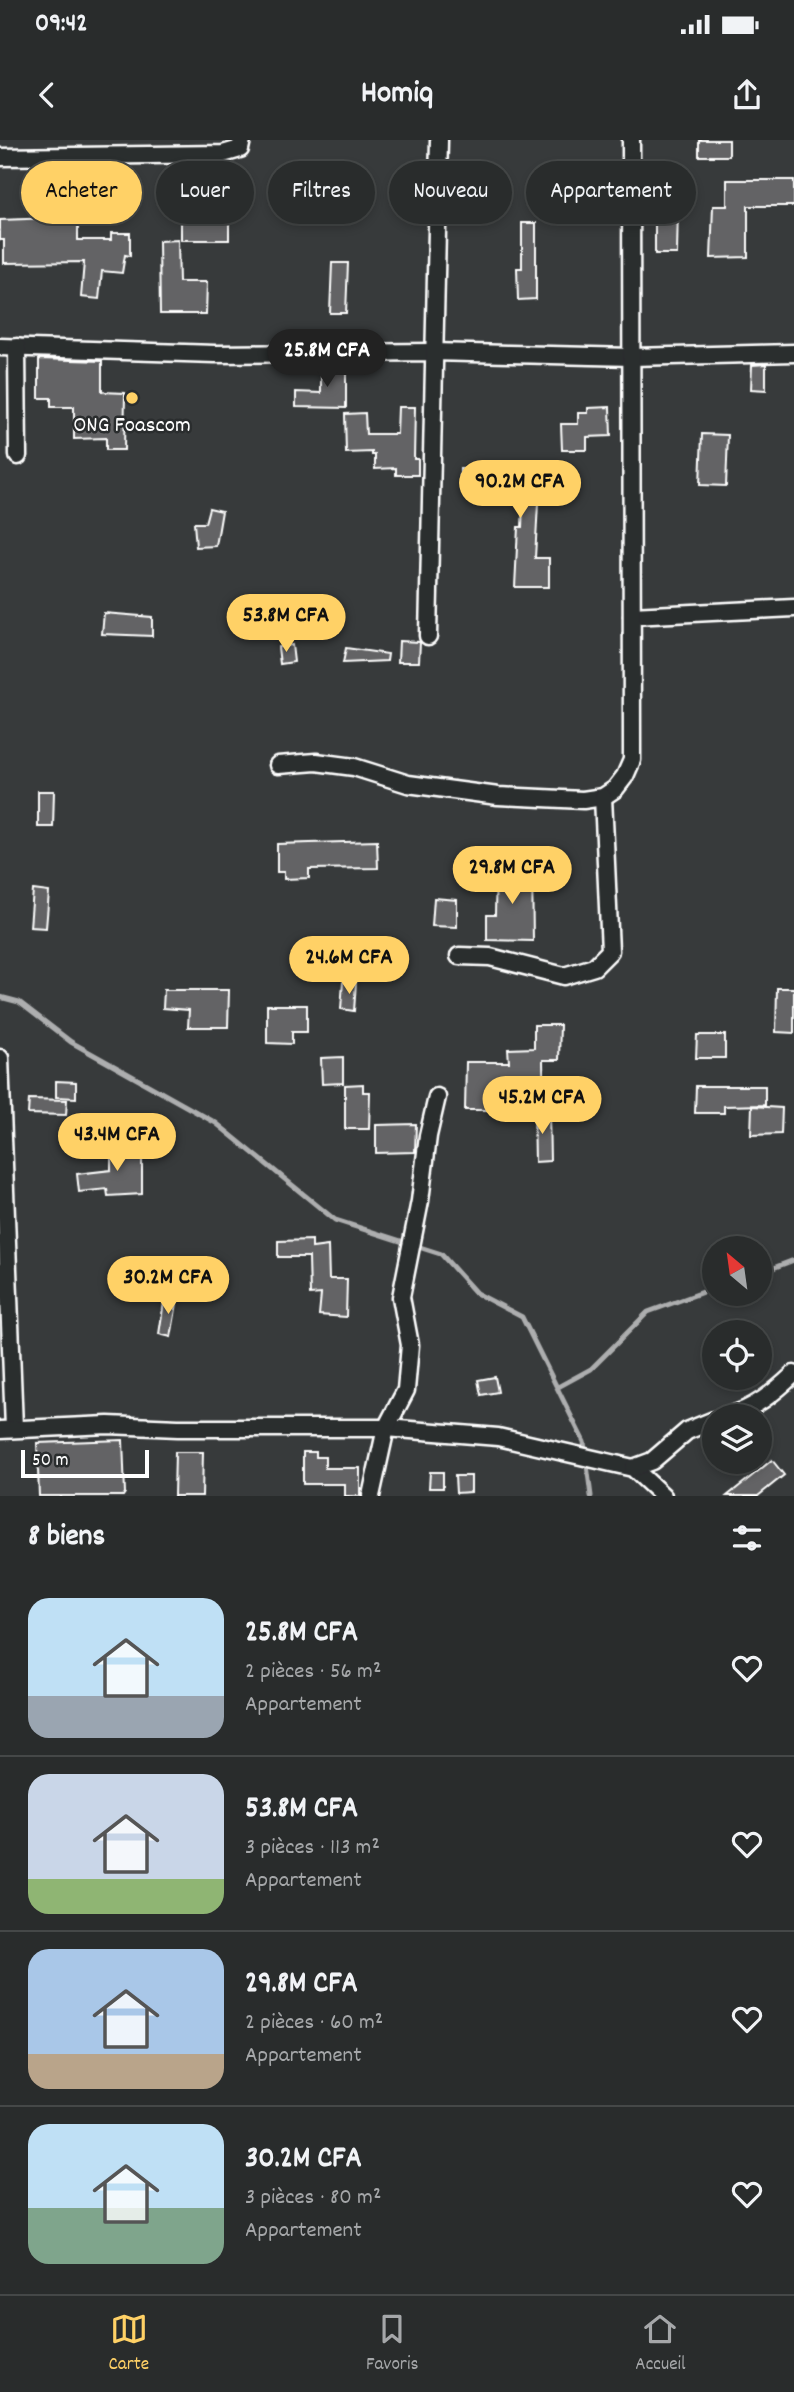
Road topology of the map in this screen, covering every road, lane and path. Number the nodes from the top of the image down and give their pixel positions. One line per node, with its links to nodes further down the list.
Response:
1 (242, 140): 4 (street)
2 (439, 140): 7 (street)
3 (631, 140): 9 (street)
4 (0, 157)
5 (0, 347): 6 (street)
6 (18, 347): 7 (street); 10 (street)
7 (433, 352): 9 (street); 13 (street)
8 (794, 353): 9 (street)
9 (632, 357): 12 (street)
10 (18, 456)
11 (794, 608): 12 (street)
12 (632, 616): 15 (street)
13 (428, 636)
14 (278, 765): 15 (street)
15 (603, 797): 16 (street)
16 (459, 956)
17 (0, 1058): 23 (street)
18 (437, 1097): 22 (street)
19 (794, 1374): 20 (street)
20 (755, 1404)
21 (702, 1425): 24 (street)
22 (386, 1428): 23 (street); 24 (street); 25 (street)
23 (7, 1429)
24 (633, 1468): 26 (street)
25 (371, 1496)
26 (663, 1496)

